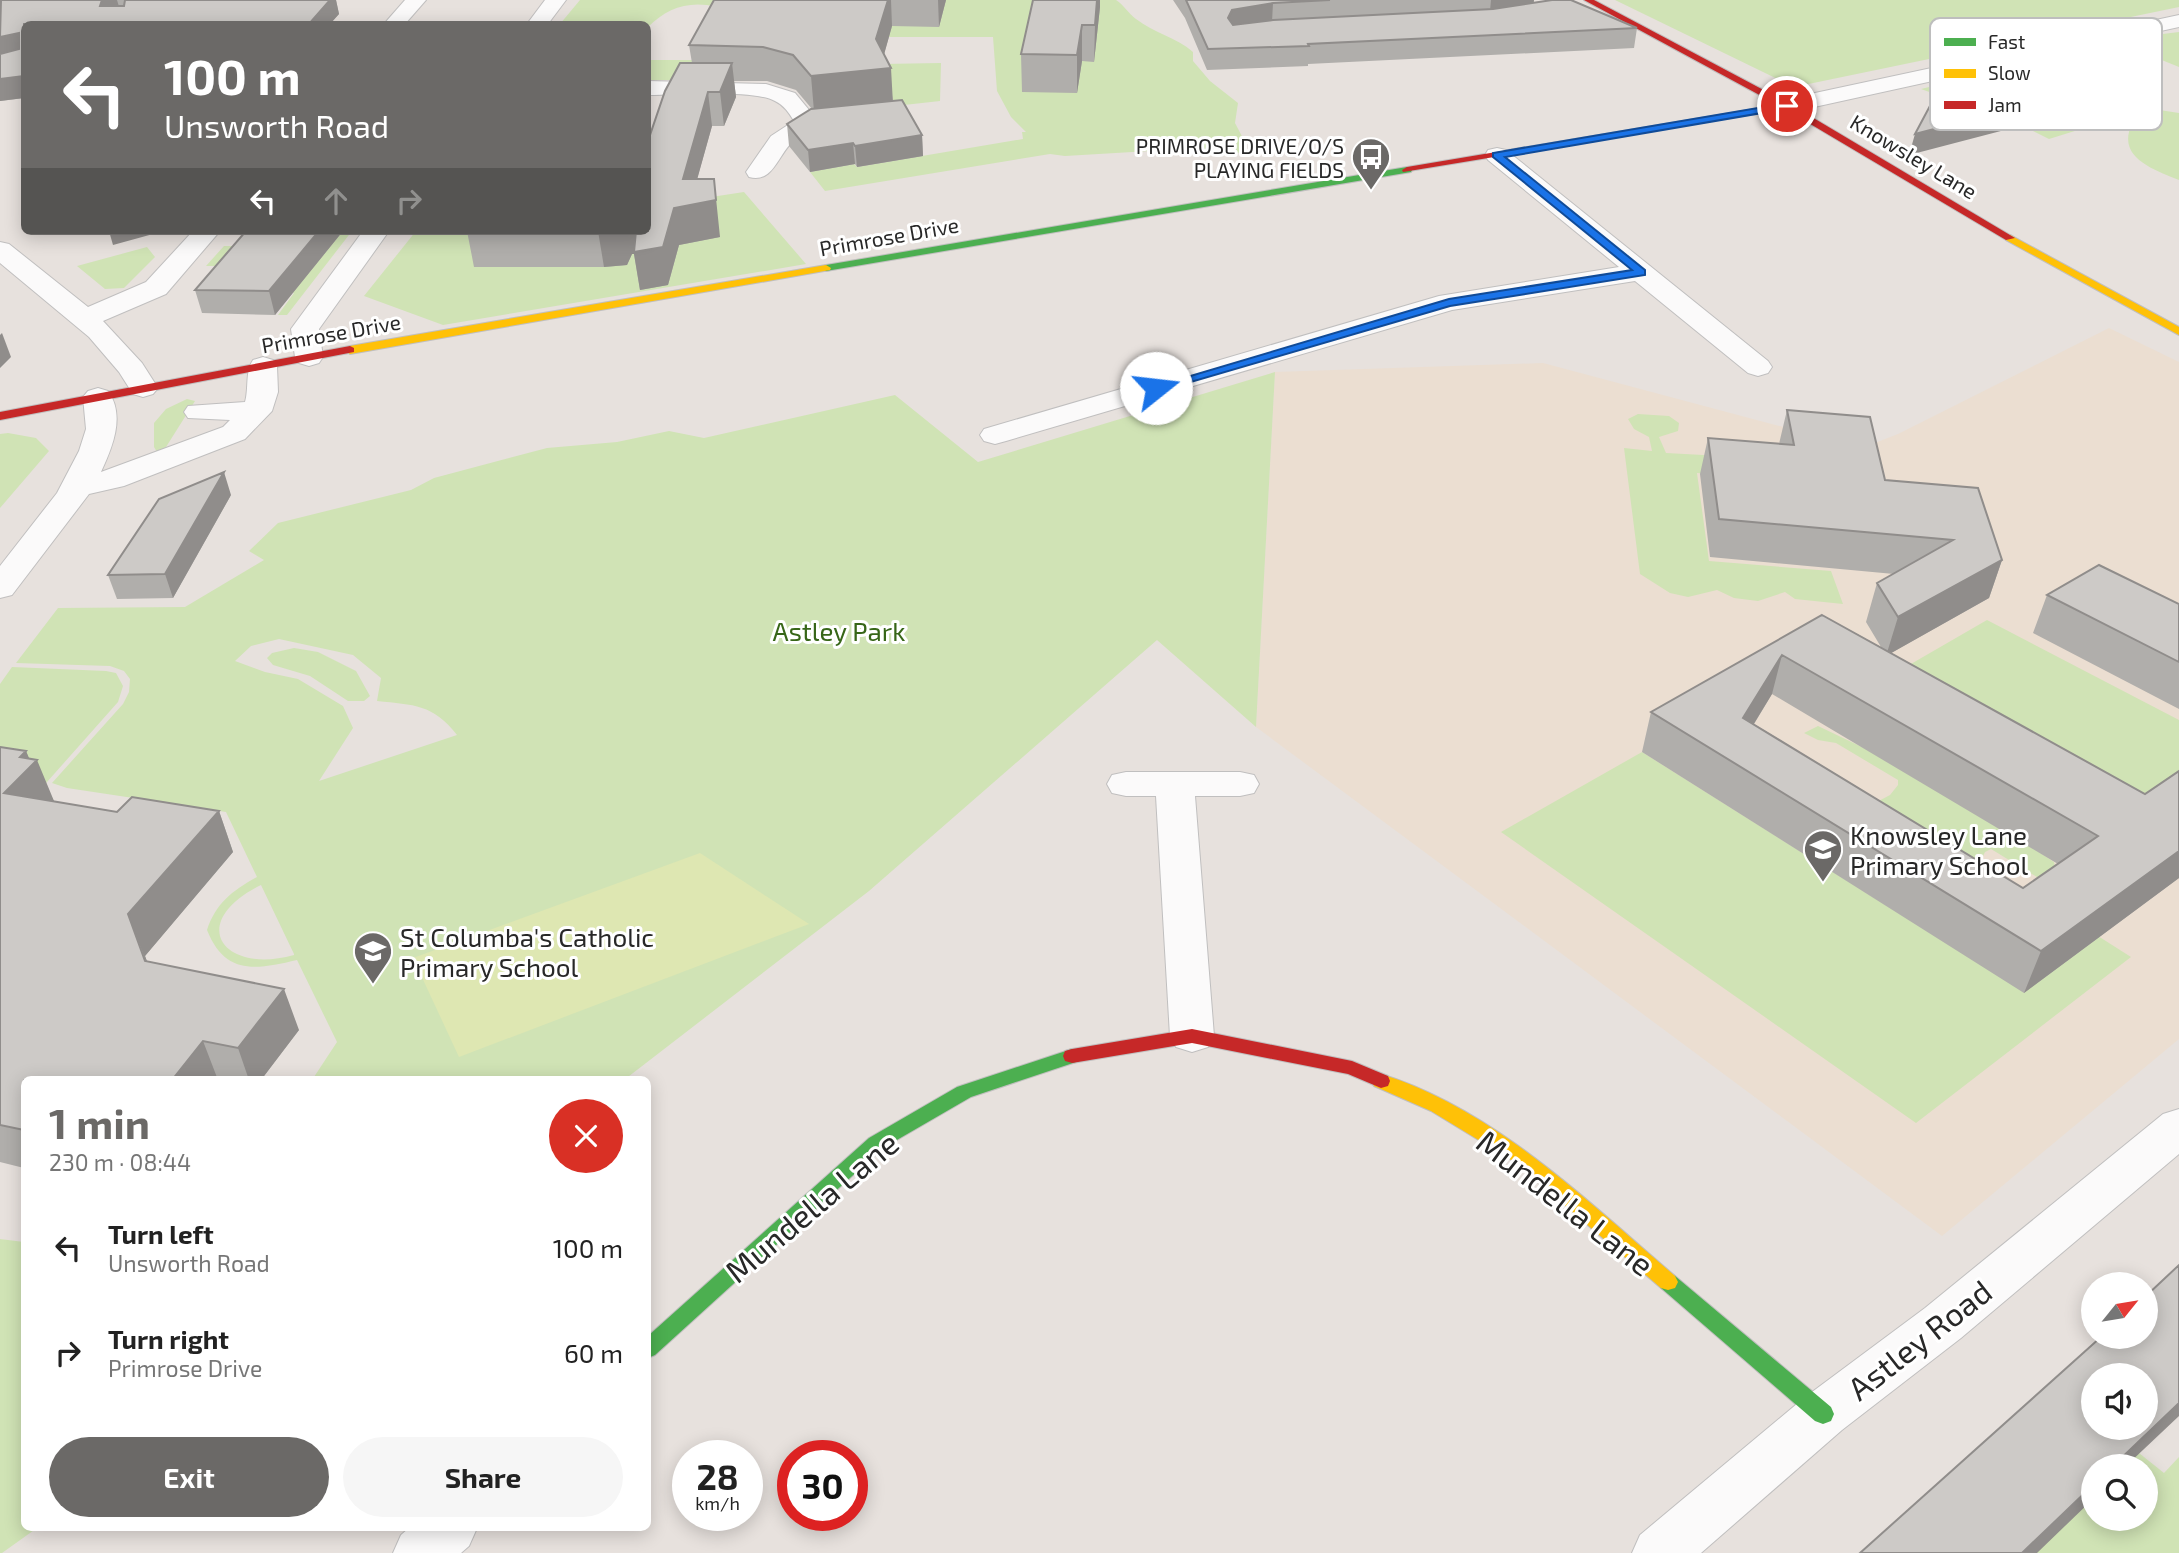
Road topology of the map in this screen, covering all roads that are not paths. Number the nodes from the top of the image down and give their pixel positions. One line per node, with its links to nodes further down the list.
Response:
1 (416, 0): 4 (street)
2 (556, 0): 5 (street)
3 (1585, 4): 8 (street, Knowsley Lane)
4 (397, 21)
5 (539, 21)
6 (1930, 75): 8 (street)
7 (651, 88): 10 (street)
8 (1787, 106): 11 (street, Primrose Drive); 18 (street, Knowsley Lane)
9 (858, 117): 10 (street)
10 (807, 122): 12 (street)
11 (1497, 155): 16 (street); 19 (street, Primrose Drive)
12 (758, 172)
13 (203, 235): 17 (street)
14 (373, 235): 19 (street)
15 (0, 250): 17 (street)
16 (1641, 272): 21 (street); 27 (street)
17 (82, 319): 22 (street)
18 (2179, 332)
19 (309, 358): 20 (street, Primrose Drive)
20 (263, 366): 22 (street, Primrose Drive); 24 (street)
21 (1758, 367)
22 (144, 388): 23 (street, Primrose Drive)
23 (98, 397): 26 (street, Primrose Drive); 28 (street)
24 (257, 411): 25 (street); 28 (street)
25 (199, 412)
26 (0, 416)
27 (996, 435)
28 (77, 487): 29 (street)
29 (0, 588)
30 (1126, 784): 31 (street)
31 (1175, 784): 32 (street); 33 (street)
32 (1240, 784)
33 (1192, 1036): 35 (street, Mundella Lane); 36 (street, Mundella Lane)
34 (2179, 1127): 36 (street, Astley Road)
35 (651, 1346)
36 (1823, 1414): 39 (street, Astley Road)
37 (446, 1531): 38 (street)
38 (421, 1553)
39 (1660, 1553)

